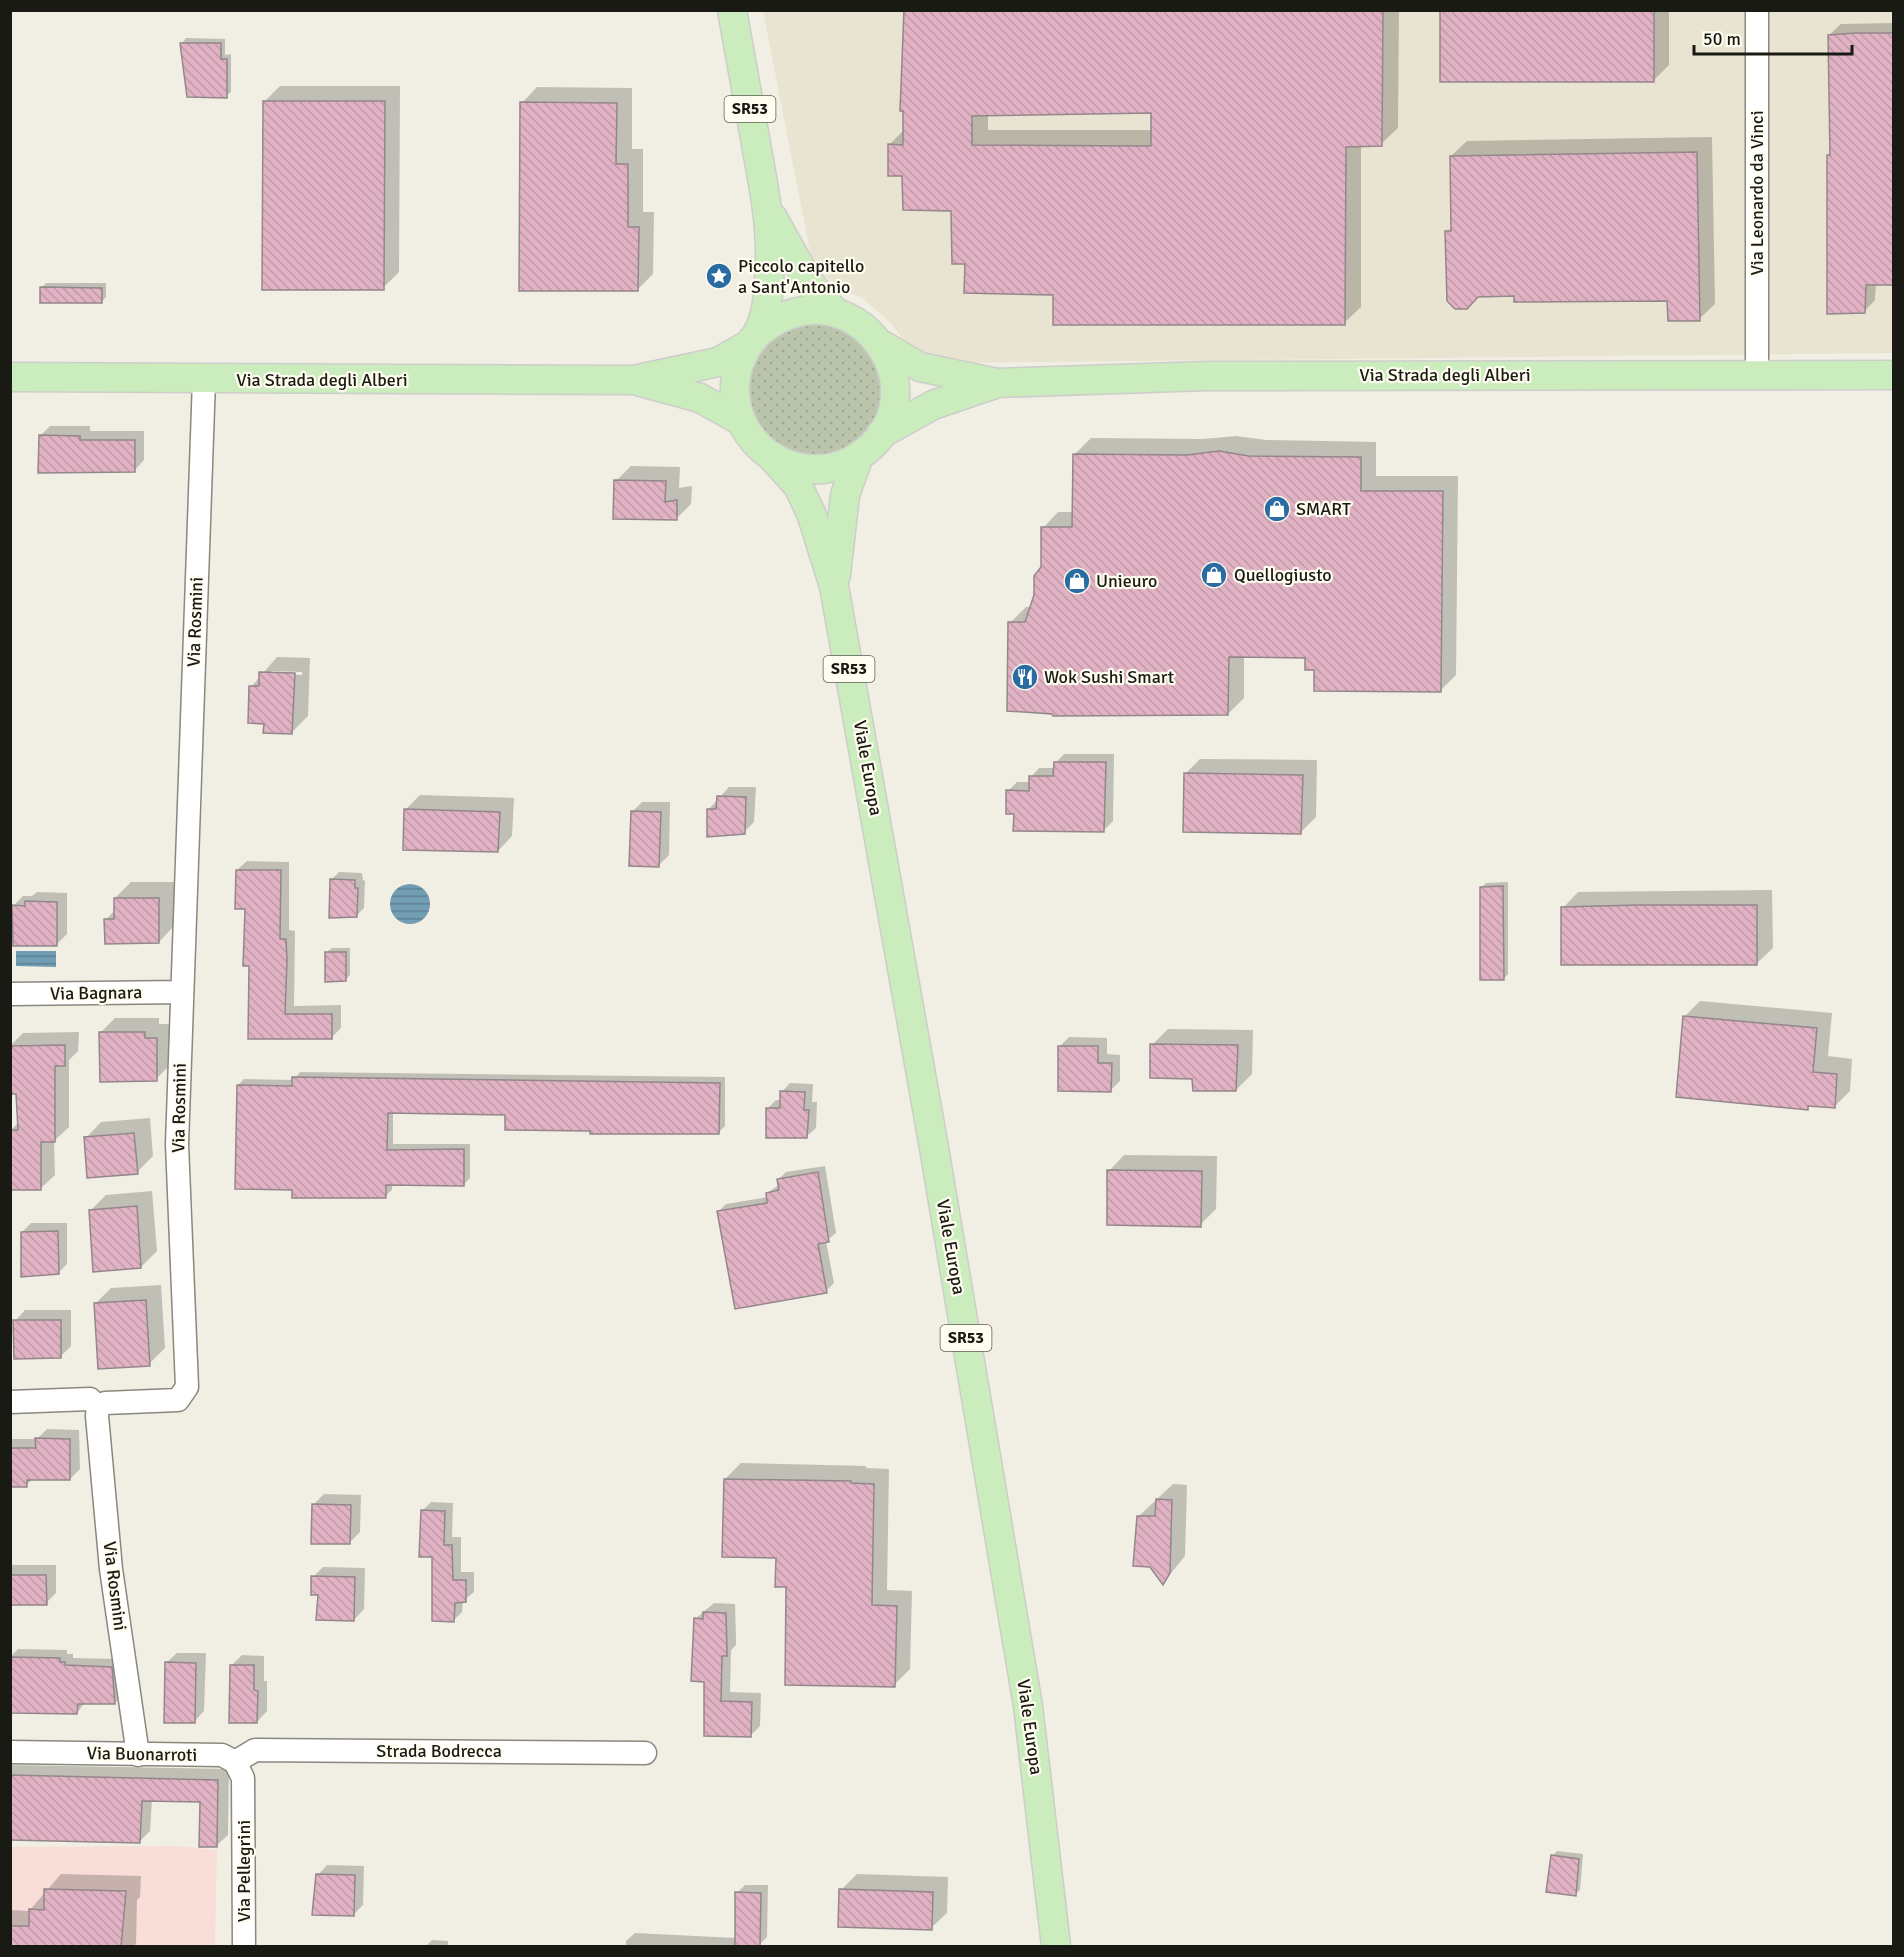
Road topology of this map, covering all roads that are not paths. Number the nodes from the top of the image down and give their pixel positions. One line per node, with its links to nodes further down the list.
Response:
1 (732, 10): 3 (main road, Viale Europa / SR53)
2 (1757, 10): 7 (street, Via Leonardo da Vinci)
3 (768, 208): 4 (main road, Viale Europa / SR53); 5 (main road, Viale Europa / SR53)
4 (834, 311): 5 (main road, Viale Europa); 6 (main road, Viale Europa)
5 (753, 339): 11 (main road, Via Strada degli Alberi); 13 (main road, Viale Europa)
6 (881, 344): 12 (main road, Via Strada degli Alberi); 14 (main road, Viale Europa)
7 (1758, 375): 8 (main road, Via Strada degli Alberi); 12 (main road, Via Strada degli Alberi)
8 (1893, 375)
9 (10, 377): 10 (main road, Via Strada degli Alberi)
10 (204, 380): 11 (main road, Via Strada degli Alberi); 18 (street, Via Rosmini)
11 (634, 380): 13 (main road, Via Strada degli Alberi)
12 (997, 383): 14 (main road, Via Strada degli Alberi)
13 (741, 420): 15 (main road, Viale Europa)
14 (881, 434): 16 (main road, Viale Europa)
15 (771, 456): 16 (main road, Viale Europa); 17 (main road, Viale Europa / SR53)
16 (859, 456): 17 (main road, Viale Europa / SR53)
17 (834, 586): 27 (main road, Viale Europa / SR53)
18 (182, 992): 19 (street, Via Bagnara); 21 (street, Via Rosmini)
19 (10, 994)
20 (10, 1402): 21 (street)
21 (98, 1407): 24 (street, Via Rosmini)
22 (10, 1752): 24 (street, Via Buonarroti)
23 (645, 1753): 25 (street, Strada Bodrecca)
24 (138, 1755): 25 (street, Via Buonarroti)
25 (236, 1762): 26 (street, Via Pellegrini)
26 (244, 1947)
27 (1056, 1947)

